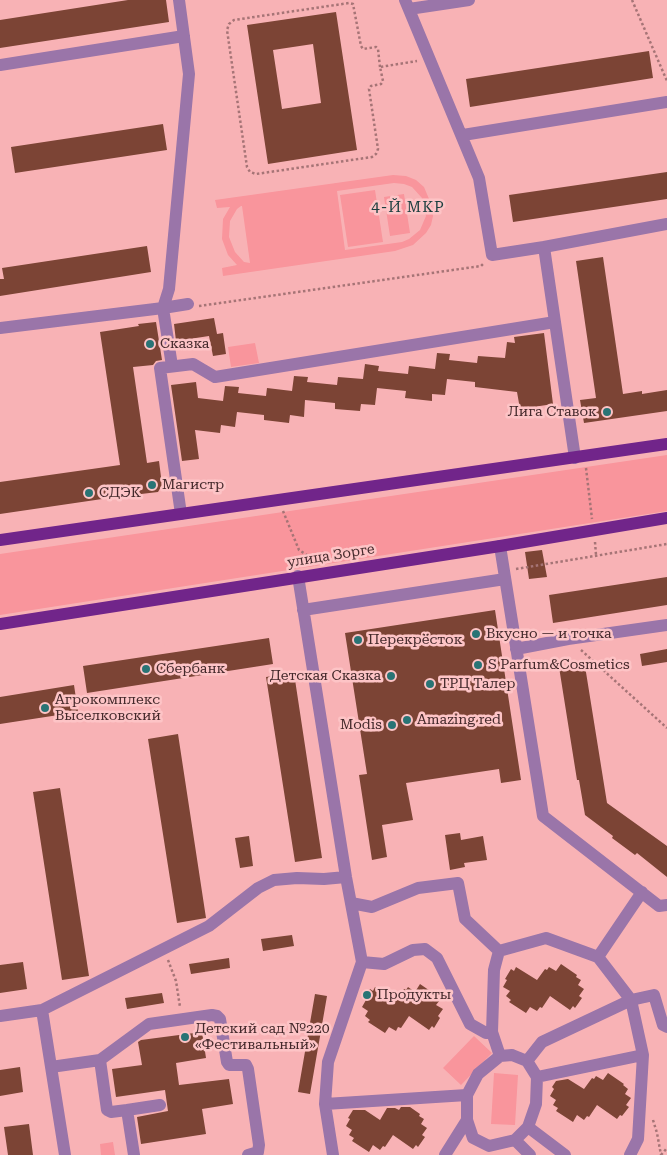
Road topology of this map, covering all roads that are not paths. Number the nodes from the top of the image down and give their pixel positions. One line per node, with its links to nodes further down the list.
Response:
1 (179, 0): 4 (lane)
2 (469, 0): 3 (lane)
3 (407, 4): 7 (lane)
4 (184, 36): 5 (lane); 11 (lane)
5 (0, 65)
6 (667, 102): 7 (lane)
7 (463, 135): 9 (lane)
8 (667, 224): 9 (lane)
9 (544, 247): 12 (lane)
10 (188, 304): 11 (lane)
11 (163, 308): 13 (lane); 14 (lane)
12 (555, 322): 14 (lane); 16 (lane)
13 (0, 328)
14 (172, 366): 17 (lane)
15 (667, 444): 16 (main road)
16 (580, 457): 17 (main road)
17 (180, 514): 19 (main road)
18 (667, 518): 20 (main road, улица Зорге)
19 (0, 540)
20 (500, 546): 21 (lane); 22 (main road, улица Зорге)
21 (505, 575): 23 (lane); 26 (lane)
22 (298, 576): 23 (lane); 24 (main road, улица Зорге)
23 (303, 610): 27 (lane)
24 (0, 624)
25 (667, 625): 26 (lane)
26 (516, 649): 28 (lane)
27 (346, 877): 29 (lane); 35 (lane)
28 (642, 892): 30 (lane); 32 (lane)
29 (351, 903): 31 (lane); 33 (lane)
30 (667, 905)
31 (499, 951): 32 (lane); 38 (lane)
32 (598, 958): 34 (lane)
33 (362, 962): 38 (lane); 46 (lane)
34 (630, 1000): 37 (lane); 40 (lane); 42 (lane)
35 (42, 1010): 36 (lane); 43 (lane)
36 (0, 1016)
37 (667, 1027)
38 (492, 1032): 39 (lane)
39 (500, 1056): 42 (lane); 45 (lane)
40 (642, 1056): 44 (lane); 59 (lane)
41 (100, 1060): 43 (lane); 48 (lane); 54 (lane)
42 (527, 1061): 44 (lane)
43 (51, 1067): 52 (lane)
44 (537, 1077): 50 (lane)
45 (468, 1095): 46 (lane); 49 (lane)
46 (325, 1104): 55 (lane)
47 (160, 1105): 48 (lane)
48 (127, 1110): 53 (lane)
49 (467, 1120): 51 (lane); 56 (lane)
50 (528, 1127): 51 (lane); 58 (lane)
51 (515, 1140): 57 (lane)
52 (65, 1155)
53 (134, 1155)
54 (248, 1155)
55 (333, 1155)
56 (445, 1155)
57 (530, 1155)
58 (565, 1155)
59 (630, 1155)

